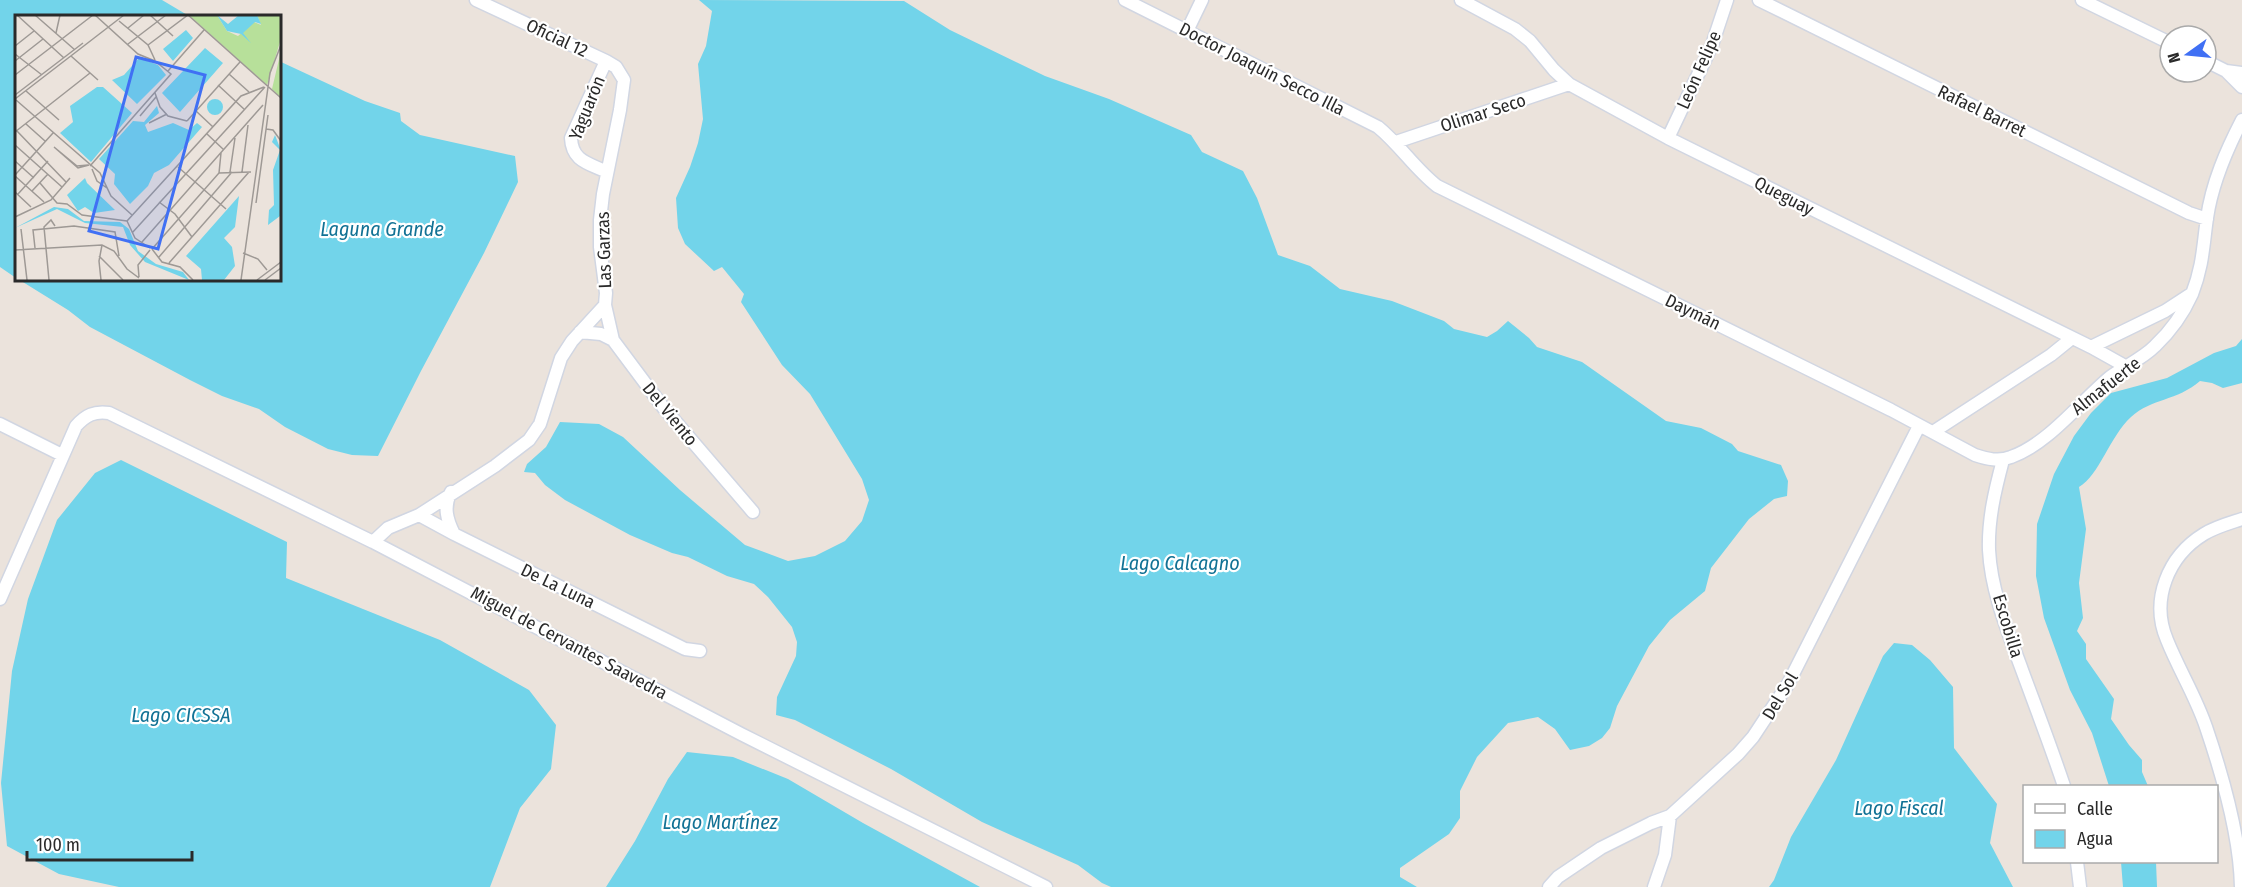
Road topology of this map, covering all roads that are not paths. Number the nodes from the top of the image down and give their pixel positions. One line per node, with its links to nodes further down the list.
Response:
1 (476, 0): 10 (street, Oficial 12)
2 (1125, 0): 8 (street, Doctor Joaquín Secco Illa)
3 (1202, 0): 8 (street)
4 (1461, 0): 14 (street, Queguay)
5 (1727, 0): 17 (street, León Felipe)
6 (1759, 0): 20 (street, Rafael Barret)
7 (2082, 0): 9 (street)
8 (1186, 31): 18 (street, Doctor Joaquín Secco Illa)
9 (2158, 37)
10 (606, 61): 19 (street, Las Garzas); 19 (street, Yaguarón)
11 (2218, 67): 12 (street)
12 (2226, 71): 13 (street); 15 (street)
13 (2242, 73)
14 (1569, 84): 17 (street, Queguay); 18 (street, Olimar Seco)
15 (2242, 87)
16 (2242, 120): 20 (street, Almafuerte)
17 (1668, 138): 24 (street, Queguay)
18 (1396, 142): 29 (street, Daymán)
19 (607, 172): 22 (street, Las Garzas)
20 (2207, 219): 21 (street, Almafuerte)
21 (2192, 293): 26 (street, Almafuerte); 27 (street, Almafuerte)
22 (605, 305): 23 (street, Las Garzas); 25 (street)
23 (580, 332): 25 (street); 33 (street, Las Garzas)
24 (2072, 338): 26 (street, Queguay); 30 (street)
25 (613, 340): 34 (street, Del Viento)
26 (2091, 347): 27 (street, Queguay)
27 (2125, 366): 32 (street, Almafuerte)
28 (0, 424): 31 (street)
29 (1919, 426): 30 (street, Daymán); 42 (street, Del Sol)
30 (1933, 432): 32 (street, Daymán)
31 (62, 455): 38 (street, Miguel de Cervantes Saavedra); 39 (street)
32 (2003, 460): 41 (street, Escobilla)
33 (451, 492): 35 (street, Las Garzas); 37 (street)
34 (753, 512)
35 (419, 514): 37 (street, De La Luna); 38 (street, Las Garzas)
36 (2242, 519): 44 (street)
37 (454, 534): 40 (street, De La Luna)
38 (373, 542): 45 (street, Miguel de Cervantes Saavedra)
39 (0, 599)
40 (700, 651)
41 (2064, 785)
42 (1670, 816): 46 (street, Del Sol); 47 (street)
43 (2077, 863): 48 (street)
44 (2241, 879)
45 (1046, 887)
46 (1549, 887)
47 (1654, 887)
48 (2080, 887)

